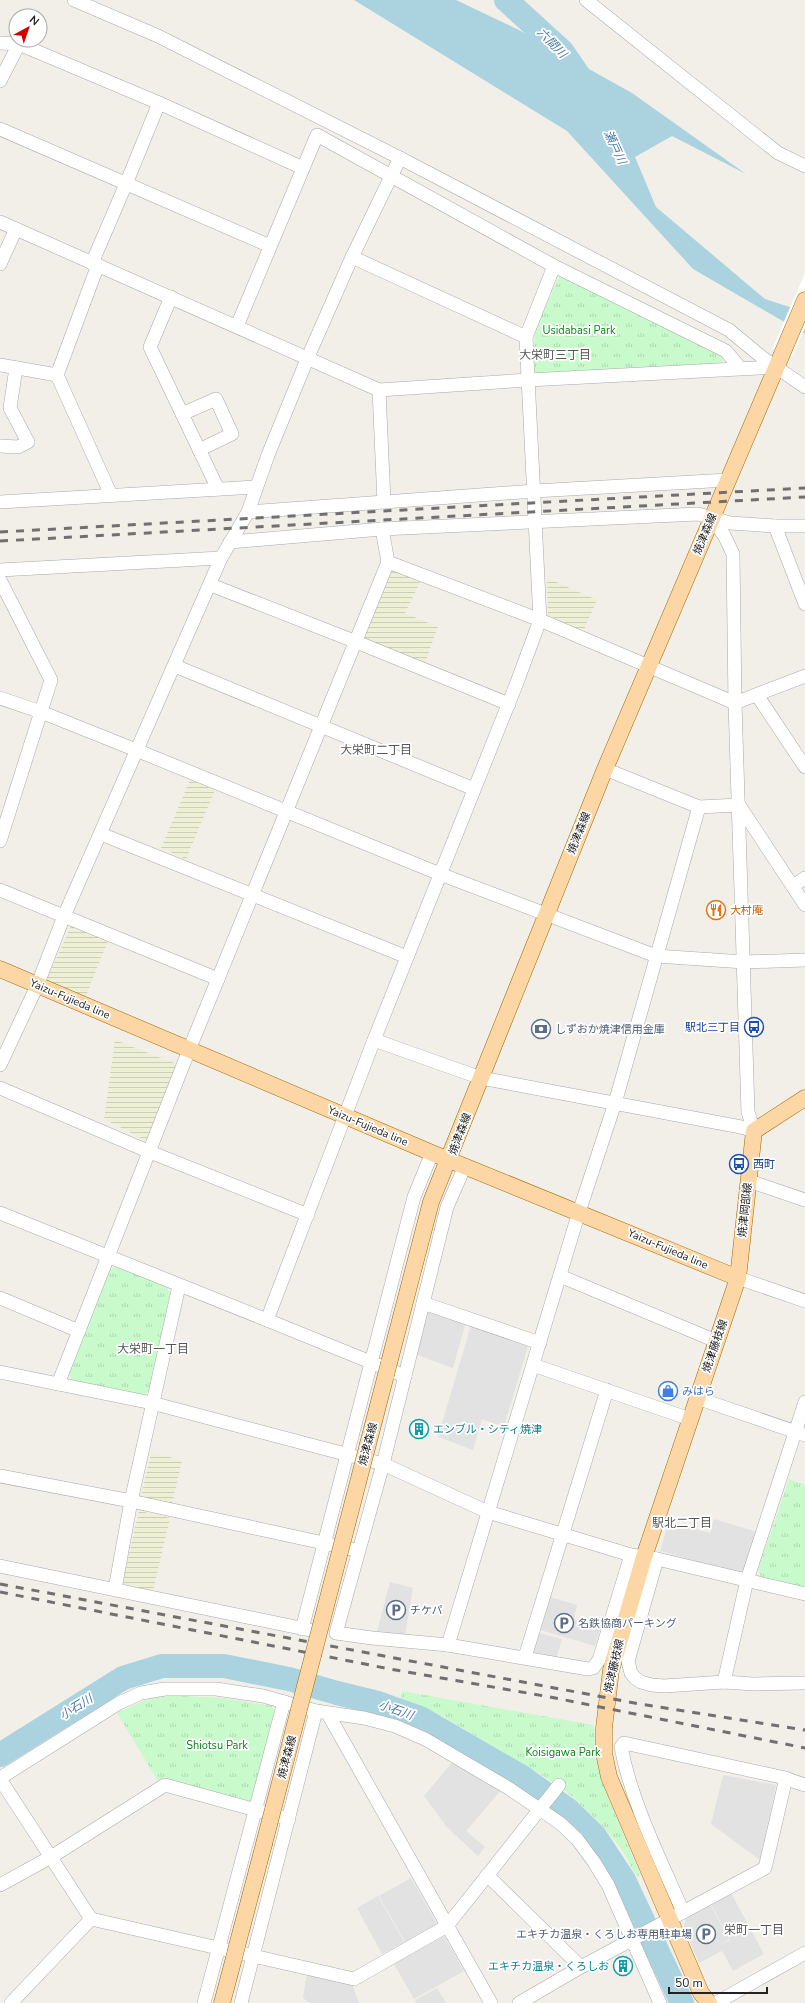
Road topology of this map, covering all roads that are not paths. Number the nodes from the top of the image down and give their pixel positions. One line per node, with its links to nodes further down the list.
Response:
1 (74, 0): 8 (street)
2 (586, 0): 9 (street)
3 (17, 48): 5 (street)
4 (28, 48): 6 (street)
5 (0, 81)
6 (159, 103): 10 (street); 12 (street)
7 (0, 130): 12 (street)
8 (400, 158): 11 (street); 25 (street)
9 (805, 166)
10 (303, 168): 11 (street); 15 (street)
11 (390, 176): 16 (street); 19 (street)
12 (126, 184): 15 (street); 18 (street)
13 (0, 222): 14 (street)
14 (16, 229): 17 (street); 18 (street)
15 (270, 246): 22 (street)
16 (352, 257): 23 (street); 24 (street)
17 (0, 264)
18 (95, 264): 20 (street); 29 (street)
19 (554, 266): 23 (street); 28 (street)
20 (171, 297): 22 (street); 33 (street)
21 (805, 300): 25 (main road, 焼津森線)
22 (237, 326): 24 (street)
23 (526, 337): 30 (street)
24 (308, 357): 32 (street); 37 (street)
25 (779, 360): 28 (street); 31 (street); 36 (main road, 焼津森線)
26 (0, 365): 27 (street)
27 (16, 368): 29 (street); 34 (street)
28 (740, 368): 30 (street)
29 (57, 375): 40 (street)
30 (528, 380): 32 (street); 39 (street)
31 (805, 387)
32 (379, 390): 42 (street)
33 (182, 414): 35 (street); 35 (street)
34 (0, 446)
35 (199, 450): 38 (street)
36 (728, 480): 39 (street); 44 (main road, 焼津森線)
37 (256, 487): 38 (street); 43 (street)
38 (218, 490): 40 (street)
39 (534, 491): 42 (street); 45 (street)
40 (111, 495): 41 (street)
41 (0, 502)
42 (384, 502): 43 (street)
43 (248, 512): 49 (street)
44 (711, 518): 45 (street); 46 (street); 59 (main road, 焼津森線); 63 (street)
45 (534, 523): 48 (street); 56 (street)
46 (775, 526): 47 (street); 55 (street)
47 (805, 526)
48 (382, 530): 49 (street); 51 (street)
49 (230, 542): 50 (street)
50 (221, 558): 52 (street); 54 (street)
51 (388, 562): 56 (street); 57 (street)
52 (0, 570)
53 (0, 580): 65 (street)
54 (210, 585): 57 (street); 58 (street)
55 (805, 604)
56 (540, 620): 59 (street); 64 (street)
57 (354, 641): 64 (street); 66 (street)
58 (175, 666): 66 (street); 67 (street)
59 (648, 666): 63 (street); 69 (main road, 焼津森線)
60 (805, 676): 61 (street)
61 (757, 695): 63 (street); 68 (street)
62 (0, 698): 65 (street)
63 (735, 703): 71 (street)
64 (509, 704): 70 (street)
65 (41, 712): 67 (street); 75 (street)
66 (321, 726): 70 (street); 73 (street)
67 (136, 750): 73 (street); 74 (street)
68 (805, 767)
69 (605, 770): 72 (street); 82 (main road, 焼津森線)
70 (474, 789): 76 (street)
71 (739, 805): 72 (street); 78 (street); 87 (street)
72 (698, 807): 84 (street)
73 (287, 810): 76 (street); 80 (street)
74 (101, 834): 80 (street); 83 (street)
75 (0, 841)
76 (440, 874): 82 (street); 85 (street)
77 (805, 878): 78 (street)
78 (792, 886): 81 (street)
79 (0, 890): 83 (street)
80 (253, 894): 85 (street); 89 (street)
81 (805, 905)
82 (547, 914): 84 (street); 94 (main road, 焼津森線)
83 (64, 916): 89 (street); 90 (street)
84 (656, 956): 87 (street); 97 (street)
85 (407, 957): 91 (street)
86 (805, 960): 87 (street)
87 (744, 962): 99 (street)
88 (0, 969): 90 (main road, Yaizu-Fujieda line)
89 (218, 979): 92 (street)
90 (37, 986): 92 (main road, Yaizu-Fujieda line); 93 (street)
91 (374, 1040): 94 (street); 98 (street)
92 (189, 1050): 98 (main road, Yaizu-Fujieda line); 100 (street)
93 (0, 1065)
94 (482, 1078): 97 (street); 102 (main road, 焼津森線)
95 (0, 1088): 100 (street)
96 (805, 1098): 99 (main road)
97 (615, 1103): 99 (street); 106 (street)
98 (345, 1116): 101 (main road, Yaizu-Fujieda line); 108 (street)
99 (754, 1131): 104 (main road, 焼津岡部線)
100 (150, 1152): 108 (street); 109 (street)
101 (432, 1153): 102 (main road, Yaizu-Fujieda line); 120 (street)
102 (449, 1160): 103 (main road, Yaizu-Fujieda line); 173 (main road, 焼津森線, bridge)
103 (465, 1166): 106 (main road, Yaizu-Fujieda line); 115 (street)
104 (749, 1181): 105 (street); 111 (main road, 焼津岡部線)
105 (805, 1200)
106 (579, 1212): 110 (street); 111 (main road, Yaizu-Fujieda line)
107 (0, 1213): 109 (street)
108 (308, 1215): 116 (street)
109 (109, 1257): 112 (street); 117 (street)
110 (560, 1276): 118 (street); 119 (street)
111 (738, 1278): 114 (street); 118 (main road, 焼津藤枝線)
112 (179, 1286): 116 (street); 128 (street)
113 (0, 1298): 117 (street)
114 (805, 1301)
115 (423, 1303): 119 (street); 123 (street)
116 (267, 1320): 120 (street)
117 (79, 1331): 124 (street)
118 (716, 1341): 126 (main road, 焼津藤枝線)
119 (540, 1343): 121 (street)
120 (370, 1362): 123 (street); 131 (street)
121 (533, 1365): 125 (street); 135 (street)
122 (0, 1372): 124 (street)
123 (405, 1376): 132 (street)
124 (58, 1384): 128 (street)
125 (607, 1390): 129 (street); 136 (street)
126 (697, 1398): 129 (main road, 焼津藤枝線); 130 (street)
127 (805, 1402): 130 (street)
128 (152, 1403): 131 (street); 134 (street)
129 (690, 1419): 139 (main road, 焼津藤枝線)
130 (800, 1433): 141 (street)
131 (347, 1454): 132 (street); 137 (street)
132 (383, 1464): 135 (street); 138 (street)
133 (0, 1476): 134 (street)
134 (130, 1501): 137 (street); 142 (street)
135 (488, 1512): 136 (street); 146 (street)
136 (563, 1535): 139 (street); 147 (street)
137 (324, 1543): 138 (street); 144 (street)
138 (358, 1551): 145 (street)
139 (644, 1557): 141 (street); 147 (street); 148 (street); 164 (main road, 焼津藤枝線)
140 (0, 1566): 142 (street)
141 (747, 1580): 143 (street); 148 (street)
142 (115, 1589): 144 (street)
143 (805, 1594)
144 (302, 1629): 145 (street)
145 (336, 1633): 146 (street)
146 (448, 1645): 147 (street)
147 (525, 1657)
148 (724, 1682): 149 (street)
149 (805, 1683)
150 (284, 1702): 151 (street); 153 (street); 157 (street)
151 (322, 1712): 156 (street); 158 (street); 165 (street)
152 (786, 1778): 154 (street); 162 (street); 162 (street)
153 (0, 1779): 159 (street)
154 (805, 1784)
155 (558, 1785): 156 (street)
156 (542, 1806): 160 (street); 166 (street)
157 (255, 1811): 158 (street); 159 (street); 167 (street)
158 (289, 1819): 169 (street)
159 (51, 1857): 161 (street); 163 (street)
160 (487, 1875): 165 (street); 170 (street)
161 (0, 1885)
162 (683, 1912): 164 (street)
163 (91, 1919): 167 (street); 171 (street)
164 (666, 1921): 166 (street); 178 (main road, 焼津藤枝線)
165 (448, 1926): 169 (street); 175 (street)
166 (633, 1939): 170 (street); 177 (street)
167 (218, 1948): 169 (street); 172 (street)
168 (805, 1953): 179 (street)
169 (253, 1956): 174 (street)
170 (581, 1967): 176 (street)
171 (19, 2001)
172 (204, 2003)
173 (222, 2003)
174 (241, 2003)
175 (491, 2003)
176 (519, 2003)
177 (660, 2003)
178 (709, 2003)
179 (716, 2003)

